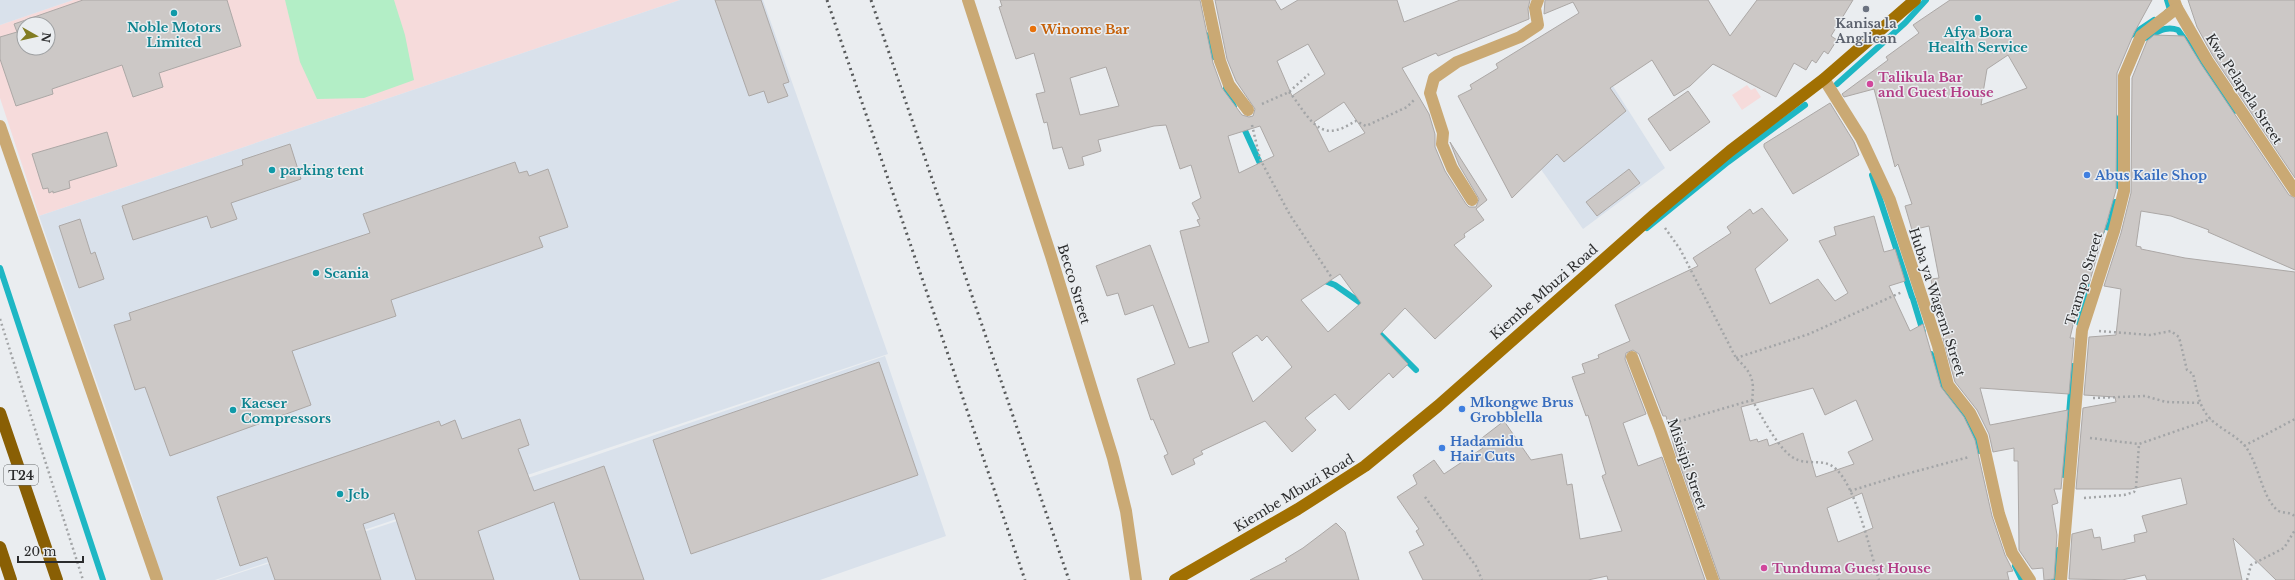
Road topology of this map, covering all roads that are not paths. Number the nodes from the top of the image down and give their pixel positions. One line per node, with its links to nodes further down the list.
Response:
1 (968, 0): 18 (street, Becco Street)
2 (1207, 0): 7 (street)
3 (1538, 0): 10 (street)
4 (1915, 0): 6 (main road, Kiembe Mbuzi Road)
5 (2176, 4): 9 (street, Kwa Pelapela Street); 21 (street, Trampo Street)
6 (1824, 79): 14 (main road, Kiembe Mbuzi Road); 20 (street, Huba ya Wagemi Street)
7 (1248, 110)
8 (0, 126): 17 (street)
9 (2295, 191)
10 (1472, 200)
11 (1632, 357): 19 (street, Misisipi Street)
12 (0, 413): 16 (highway, T24)
13 (0, 547): 15 (highway)
14 (1179, 577)
15 (11, 580)
16 (57, 580)
17 (157, 580)
18 (1136, 580)
19 (1713, 580)
20 (2030, 580)
21 (2061, 580)

